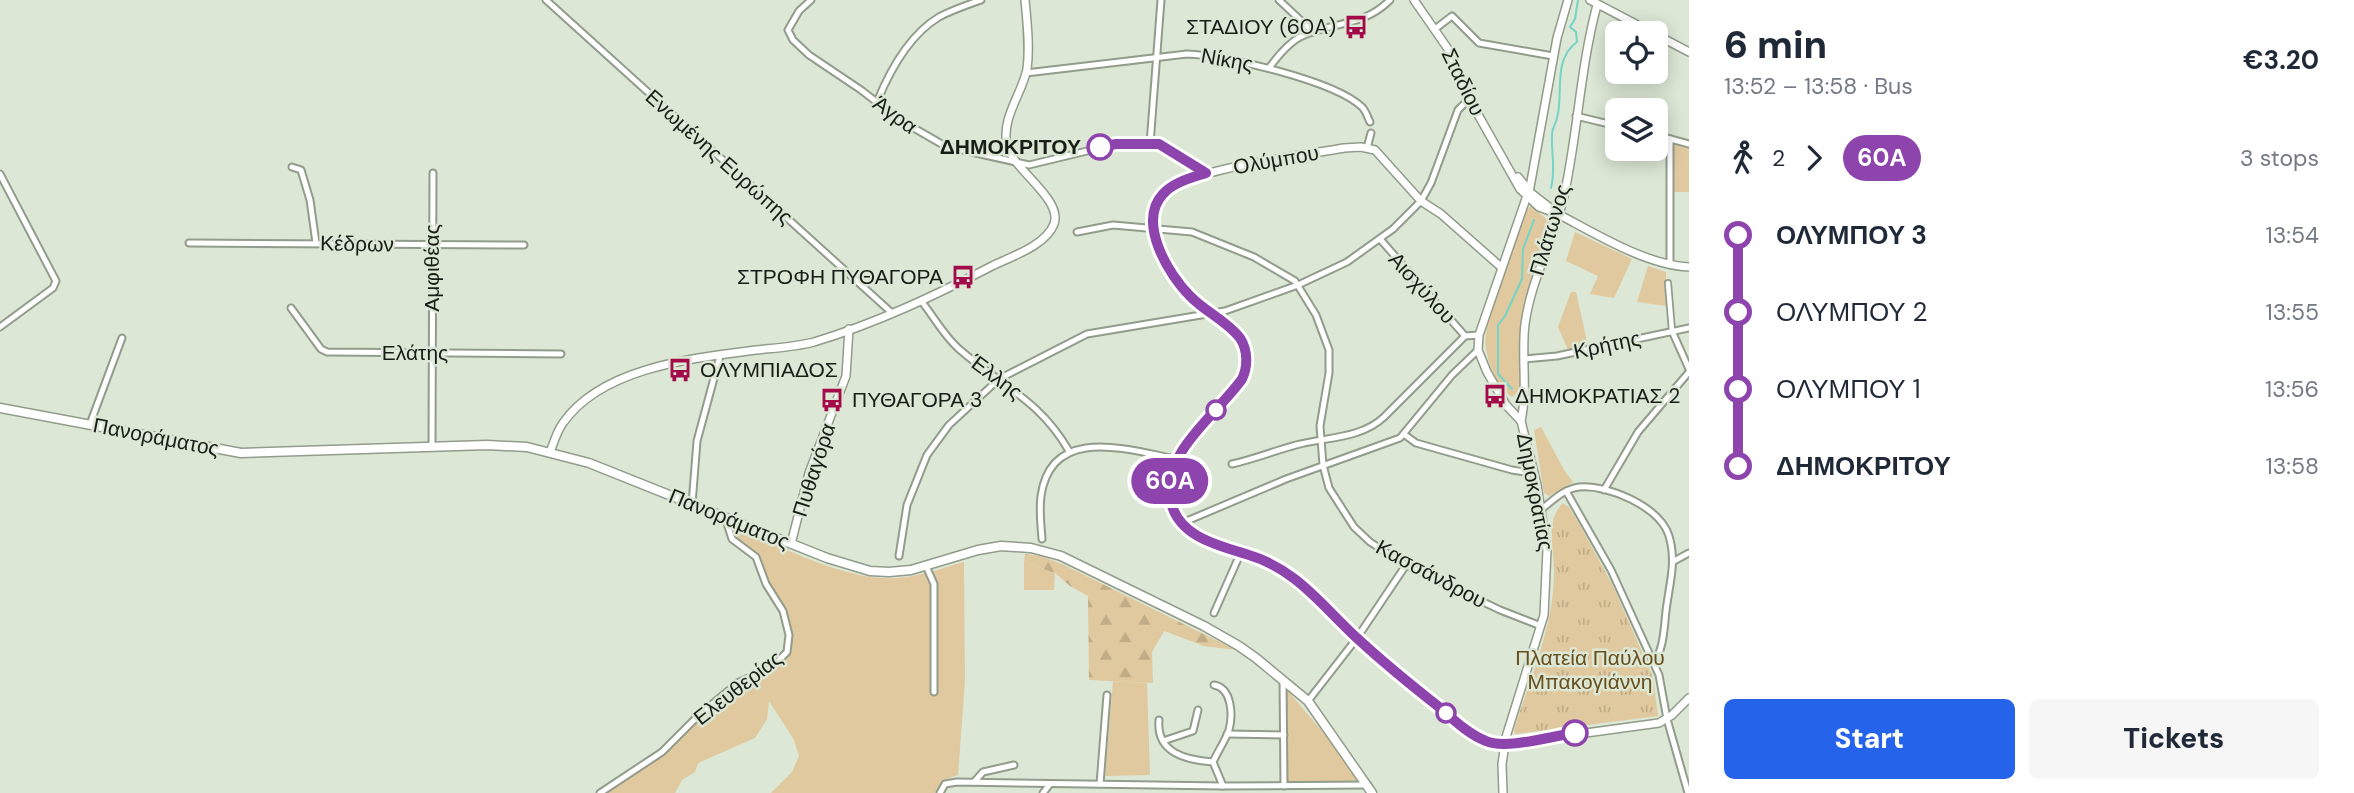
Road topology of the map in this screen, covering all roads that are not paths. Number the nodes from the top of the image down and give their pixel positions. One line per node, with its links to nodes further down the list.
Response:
1 (546, 0): 53 (street, Ενωμένης Ευρώπης)
2 (811, 0): 19 (street, Άγρα)
3 (981, 0): 19 (street)
4 (1025, 0): 17 (street)
5 (1161, 0): 15 (street)
6 (1279, 0): 12 (street)
7 (1390, 0): 12 (street)
8 (1414, 0): 11 (street, Σταδίου)
9 (1568, 0): 14 (street)
10 (1596, 2): 13 (street); 20 (street, Πλάτωνος)
11 (1435, 29): 14 (street); 18 (street, Σταδίου)
12 (1313, 32): 16 (street)
13 (1689, 52)
14 (1553, 55): 34 (street)
15 (1157, 59): 16 (street, Νίκης); 17 (street, Νίκης); 25 (street)
16 (1269, 68): 21 (street, Νίκης)
17 (1026, 73): 28 (street)
18 (1470, 98): 30 (street, Σταδίου); 37 (street)
19 (877, 102): 28 (street, Άγρα)
20 (1576, 116): 22 (street); 38 (street, Πλάτωνος)
21 (1370, 122)
22 (1605, 123)
23 (1371, 133): 27 (street)
24 (1670, 139): 26 (street); 46 (street)
25 (1150, 144): 28 (street, Άγρα); 32 (street)
26 (1689, 144)
27 (1371, 149): 32 (street, Ολύμπου); 37 (street)
28 (1017, 163): 51 (street)
29 (292, 167): 43 (street)
30 (1508, 167): 35 (street, Σταδίου); 36 (street, Σταδίου)
31 (433, 173): 44 (street, Αμφιθέας)
32 (1206, 173): 39 (street, Ολύμπου)
33 (0, 174): 55 (street)
34 (1533, 174): 35 (street); 36 (street)
35 (1518, 178): 36 (street, Σταδίου)
36 (1528, 194): 38 (street, Σταδίου); 47 (street)
37 (1421, 201): 41 (street); 47 (street)
38 (1558, 214): 46 (street, Σταδίου); 66 (street, Πλάτωνος)
39 (1152, 228): 40 (street, Κασσάνδρου); 50 (street, Κασσάνδρου); 54 (street)
40 (1077, 232)
41 (1380, 239): 50 (street); 60 (street, Αισχύλου)
42 (189, 243): 43 (street, Κέδρων)
43 (316, 243): 44 (street, Κέδρων)
44 (432, 245): 45 (street, Κέδρων); 63 (street, Αμφιθέας)
45 (524, 245)
46 (1670, 266): 48 (street, Σταδίου)
47 (1501, 267): 59 (street)
48 (1689, 267)
49 (1668, 283): 58 (street)
50 (1298, 285): 54 (street); 73 (street, Κασσάνδρου)
51 (922, 302): 53 (street); 68 (street, Έλλης)
52 (291, 308): 63 (street, Ελάτης)
53 (892, 313): 57 (street)
54 (1211, 314): 68 (street); 77 (street)
55 (0, 327)
56 (1689, 328): 58 (street, Κρήτης)
57 (849, 329): 65 (street); 88 (street, Πυθαγόρα)
58 (1672, 331): 66 (street, Κρήτης); 67 (street)
59 (1479, 335): 60 (street); 62 (street)
60 (1465, 336): 73 (street)
61 (122, 338): 71 (street)
62 (1478, 350): 70 (street, Δημοκρατίας); 72 (street)
63 (432, 353): 64 (street, Ελάτης); 74 (street, Αμφιθέας)
64 (562, 354)
65 (720, 356): 76 (street); 83 (street)
66 (1524, 359): 70 (street, Πλάτωνος)
67 (1689, 371): 81 (street)
68 (999, 379): 75 (street, Έλλης); 91 (street)
69 (0, 408): 71 (main road, Πανοράματος)
70 (1521, 421): 80 (street, Δημοκρατίας)
71 (90, 425): 74 (main road, Πανοράματος)
72 (1405, 435): 79 (street); 80 (street)
73 (1320, 439): 78 (street); 79 (street, Κασσάνδρου)
74 (432, 447): 76 (main road, Πανοράματος)
75 (1069, 451): 77 (street); 87 (street)
76 (550, 452): 83 (main road, Πανοράματος)
77 (1177, 459): 86 (street)
78 (1232, 464)
79 (1323, 465): 86 (street); 93 (street, Κασσάνδρου)
80 (1532, 469): 84 (street, Δημοκρατίας)
81 (1604, 490): 82 (street); 92 (street)
82 (1566, 491): 84 (street); 98 (street)
83 (692, 504): 85 (main road, Πανοράματος)
84 (1542, 509): 96 (street, Δημοκρατίας)
85 (724, 517): 88 (main road, Πανοράματος); 120 (street, Ελευθερίας)
86 (1182, 523): 89 (street)
87 (1042, 539)
88 (791, 544): 94 (main road, Πανοράματος)
89 (1241, 552): 95 (street); 97 (street)
90 (1689, 553): 92 (street)
91 (899, 556)
92 (1674, 561): 98 (street)
93 (1406, 565): 96 (street, Κασσάνδρου); 97 (street)
94 (926, 566): 99 (main road, Πανοράματος); 101 (street)
95 (1214, 613)
96 (1541, 626): 111 (street, Δημοκρατίας)
97 (1357, 638): 104 (street); 111 (street)
98 (1654, 663): 106 (street)
99 (1282, 678): 104 (main road, Πανοράματος); 109 (street)
100 (1214, 685): 108 (street)
101 (934, 692)
102 (1107, 695): 116 (street)
103 (1689, 698): 106 (street)
104 (1308, 701): 119 (main road, Πανοράματος)
105 (1198, 710): 110 (street)
106 (1667, 719): 111 (street); 124 (street)
107 (1159, 720): 110 (street)
108 (1227, 734): 109 (street); 112 (street)
109 (1284, 735): 118 (street)
110 (1163, 741): 112 (street)
111 (1505, 744): 123 (street, Δημοκρατίας)
112 (1213, 762): 117 (street)
113 (1014, 765): 114 (street)
114 (974, 782): 115 (street); 121 (street)
115 (1050, 784): 116 (street); 122 (street)
116 (1100, 784): 117 (street)
117 (1223, 786): 118 (street)
118 (1284, 786): 119 (street)
119 (1370, 789)
120 (600, 793)
121 (940, 793)
122 (1043, 793)
123 (1503, 793)
124 (1688, 793)

